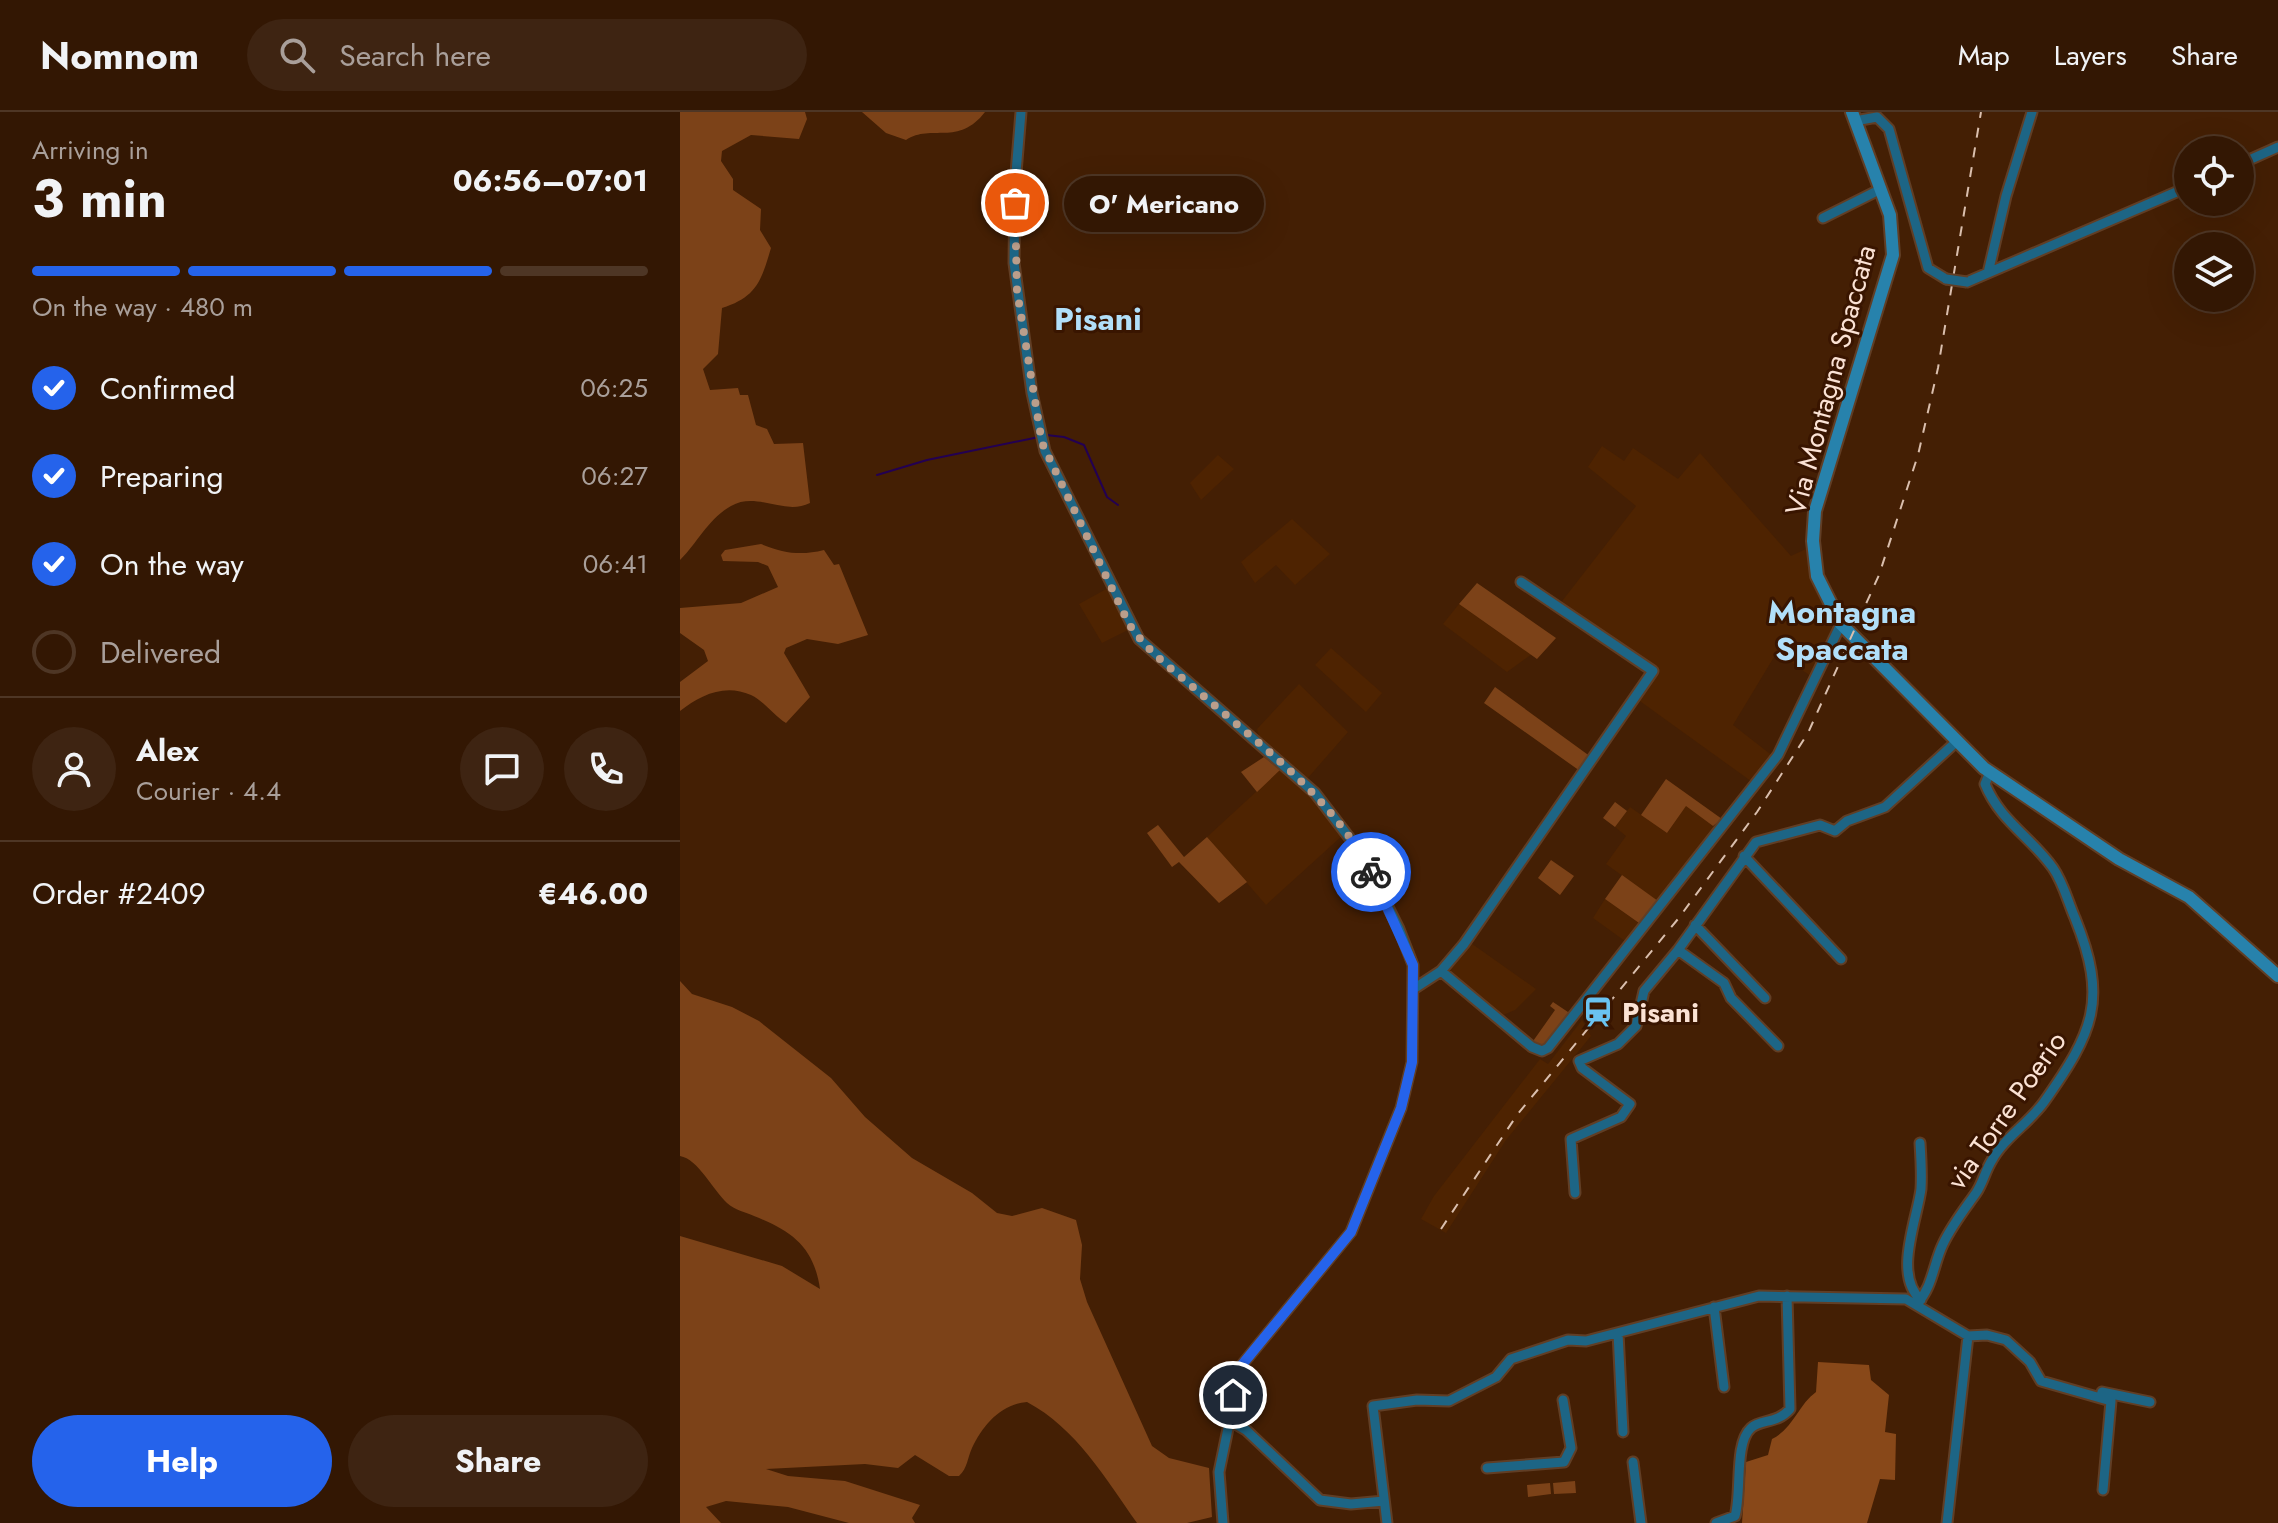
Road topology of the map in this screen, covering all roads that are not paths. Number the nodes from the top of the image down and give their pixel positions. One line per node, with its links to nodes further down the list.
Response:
1 (1021, 112): 20 (street)
2 (2032, 112): 9 (street)
3 (1854, 116): 6 (main road, Via Montagna Spaccata); 9 (street, bridge)
4 (2278, 147): 5 (street)
5 (2254, 158)
6 (1881, 189): 8 (street); 11 (main road, Via Montagna Spaccata)
7 (2174, 193): 9 (street)
8 (1823, 218)
9 (1988, 273)
10 (1521, 582): 18 (street)
11 (1841, 624): 12 (main road, Via Montagna Spaccata); 18 (street)
12 (1956, 742): 13 (main road, Via Montagna Spaccata); 14 (street)
13 (1990, 772): 19 (main road, Via Montagna Spaccata); 26 (street, via Torre Poerio)
14 (1744, 856): 15 (street); 17 (street)
15 (1695, 925): 16 (street); 21 (street)
16 (1678, 950): 22 (street); 24 (street)
17 (1841, 959)
18 (1441, 971): 20 (street)
19 (2278, 976)
20 (1415, 988): 34 (street)
21 (1765, 998)
22 (1778, 1046)
23 (1920, 1143): 26 (street)
24 (1575, 1193)
25 (1787, 1296): 26 (street); 27 (street); 43 (street)
26 (1919, 1302): 29 (street)
27 (1714, 1307): 28 (street); 31 (street)
28 (1618, 1333): 35 (street); 39 (street)
29 (1968, 1336): 30 (street); 44 (street)
30 (2034, 1372): 33 (street); 38 (street)
31 (1724, 1387)
32 (1563, 1400): 37 (street)
33 (2150, 1402)
34 (1227, 1419): 39 (street); 40 (street)
35 (1623, 1432)
36 (1633, 1462): 42 (street)
37 (1487, 1468)
38 (2103, 1490)
39 (1384, 1501): 41 (street)
40 (1223, 1523)
41 (1387, 1523)
42 (1641, 1523)
43 (1716, 1523)
44 (1947, 1523)

